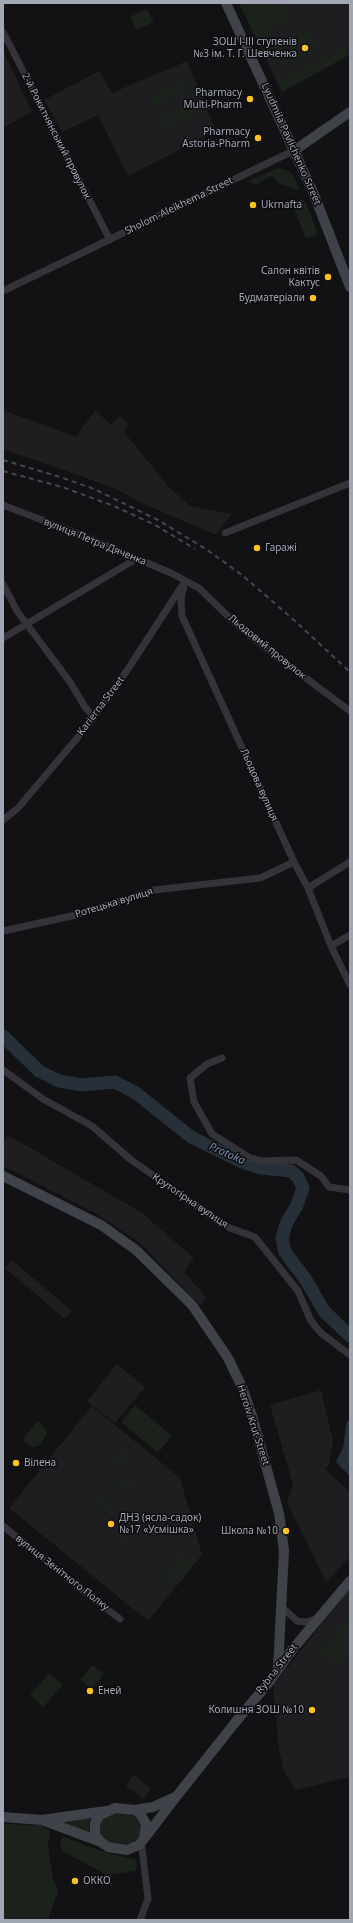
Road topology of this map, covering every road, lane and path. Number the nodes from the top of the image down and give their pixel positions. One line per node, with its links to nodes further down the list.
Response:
1 (226, 3): 4 (street, Lyudmila Pavlichenko Street)
2 (3, 32): 9 (street, 2-й Рокитнянський провулок)
3 (350, 112): 5 (street, Sholom-Aleikhema Street)
4 (288, 135): 5 (street); 6 (street, Lyudmila Pavlichenko Street); 7 (street)
5 (309, 139): 6 (street, Sholom-Aleikhema Street); 8 (street)
6 (295, 150): 7 (street, Sholom-Aleikhema Street); 8 (street, Lyudmila Pavlichenko Street)
7 (279, 157): 8 (street); 9 (street, Sholom-Aleikhema Street)
8 (300, 163): 10 (street, Lyudmila Pavlichenko Street)
9 (110, 240): 11 (street, Sholom-Aleikhema Street)
10 (350, 287)
11 (3, 291)
12 (350, 483): 14 (street)
13 (3, 505): 15 (street, вулиця Петра Дяченка)
14 (225, 533)
15 (136, 559): 16 (street, вулиця Петра Дяченка); 18 (street)
16 (185, 581): 20 (street, Льодовий провулок); 21 (street, Karierna Street); 23 (street, Льодова вулиця)
17 (3, 584): 18 (street)
18 (25, 624): 19 (street); 21 (street)
19 (3, 638)
20 (350, 711)
21 (93, 716): 22 (street, Karierna Street)
22 (3, 820)
23 (294, 862): 25 (street, Льодова вулиця); 26 (street, Ротецька вулиця)
24 (350, 862): 25 (street)
25 (308, 888): 28 (street, Льодова вулиця)
26 (3, 931)
27 (350, 935): 28 (street)
28 (331, 946): 29 (street, Льодова вулиця)
29 (350, 985)
30 (222, 1058): 33 (street)
31 (3, 1070): 34 (street, Крутогірна вулиця)
32 (3, 1176): 37 (street, Heroiv Krut Street)
33 (350, 1190)
34 (350, 1355)
35 (3, 1526): 39 (street, вулиця Зенітного Полку)
36 (350, 1581): 38 (street, Rybna Street)
37 (282, 1608): 38 (street); 40 (street, Heroiv Krut Street)
38 (318, 1618): 40 (street, Rybna Street)
39 (120, 1619)
40 (278, 1669): 41 (street, Rybna Street)
41 (176, 1797): 42 (street, Rybna Street); 46 (street, Rybna Street)
42 (135, 1810): 43 (street); 46 (street)
43 (107, 1811): 45 (street); 47 (street)
44 (3, 1817): 45 (street)
45 (42, 1820): 47 (street)
46 (141, 1841): 47 (street); 48 (street)
47 (101, 1842)
48 (140, 1920)

